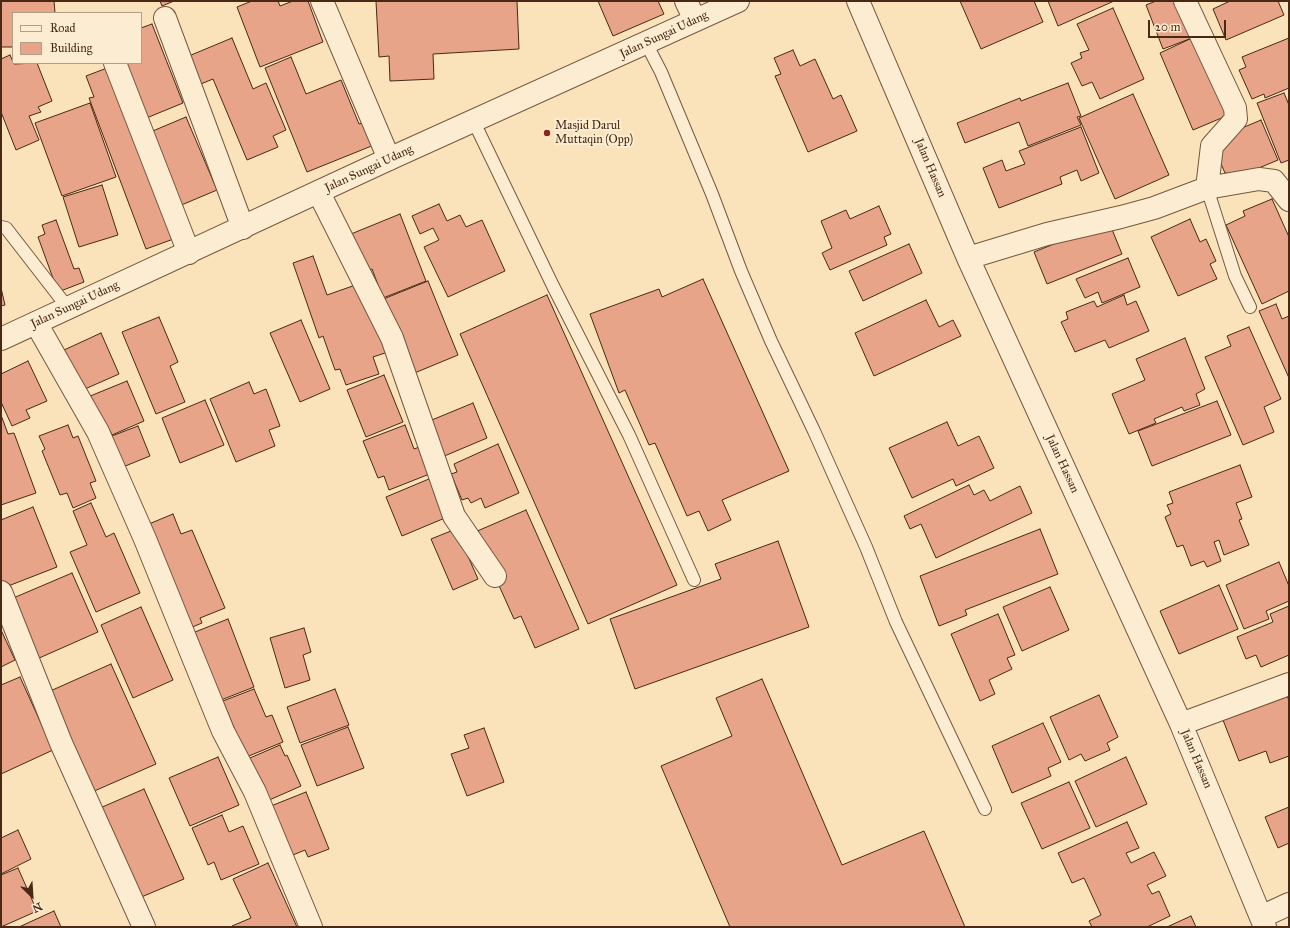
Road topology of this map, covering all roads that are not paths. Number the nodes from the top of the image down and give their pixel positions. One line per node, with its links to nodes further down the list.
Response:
1 (322, 1): 11 (street)
2 (686, 1): 7 (street)
3 (738, 1): 7 (street, Jalan Sungai Udang)
4 (858, 1): 18 (street, Jalan Hassan)
5 (1185, 1): 12 (street)
6 (165, 18): 16 (street)
7 (695, 20): 8 (street, Jalan Sungai Udang)
8 (646, 43): 10 (street, Jalan Sungai Udang); 28 (lane)
9 (115, 64): 17 (street)
10 (474, 122): 11 (street, Jalan Sungai Udang); 24 (lane)
11 (389, 159): 13 (street, Jalan Sungai Udang)
12 (1207, 188): 14 (street); 18 (street); 19 (lane)
13 (319, 193): 16 (street, Jalan Sungai Udang); 23 (street)
14 (1289, 200)
15 (1, 227): 20 (lane)
16 (243, 228): 17 (street, Jalan Sungai Udang)
17 (188, 253): 20 (street, Jalan Sungai Udang)
18 (968, 258): 27 (street, Jalan Hassan)
19 (1250, 307)
20 (68, 308): 21 (street, Jalan Sungai Udang)
21 (36, 323): 22 (street, Jalan Sungai Udang); 32 (street)
22 (1, 339)
23 (495, 576)
24 (694, 580)
25 (1, 592): 31 (street)
26 (1289, 684): 27 (street)
27 (1181, 724): 30 (street, Jalan Hassan)
28 (985, 809)
29 (1289, 904): 30 (street)
30 (1263, 922)
31 (144, 927)
32 (311, 927)

